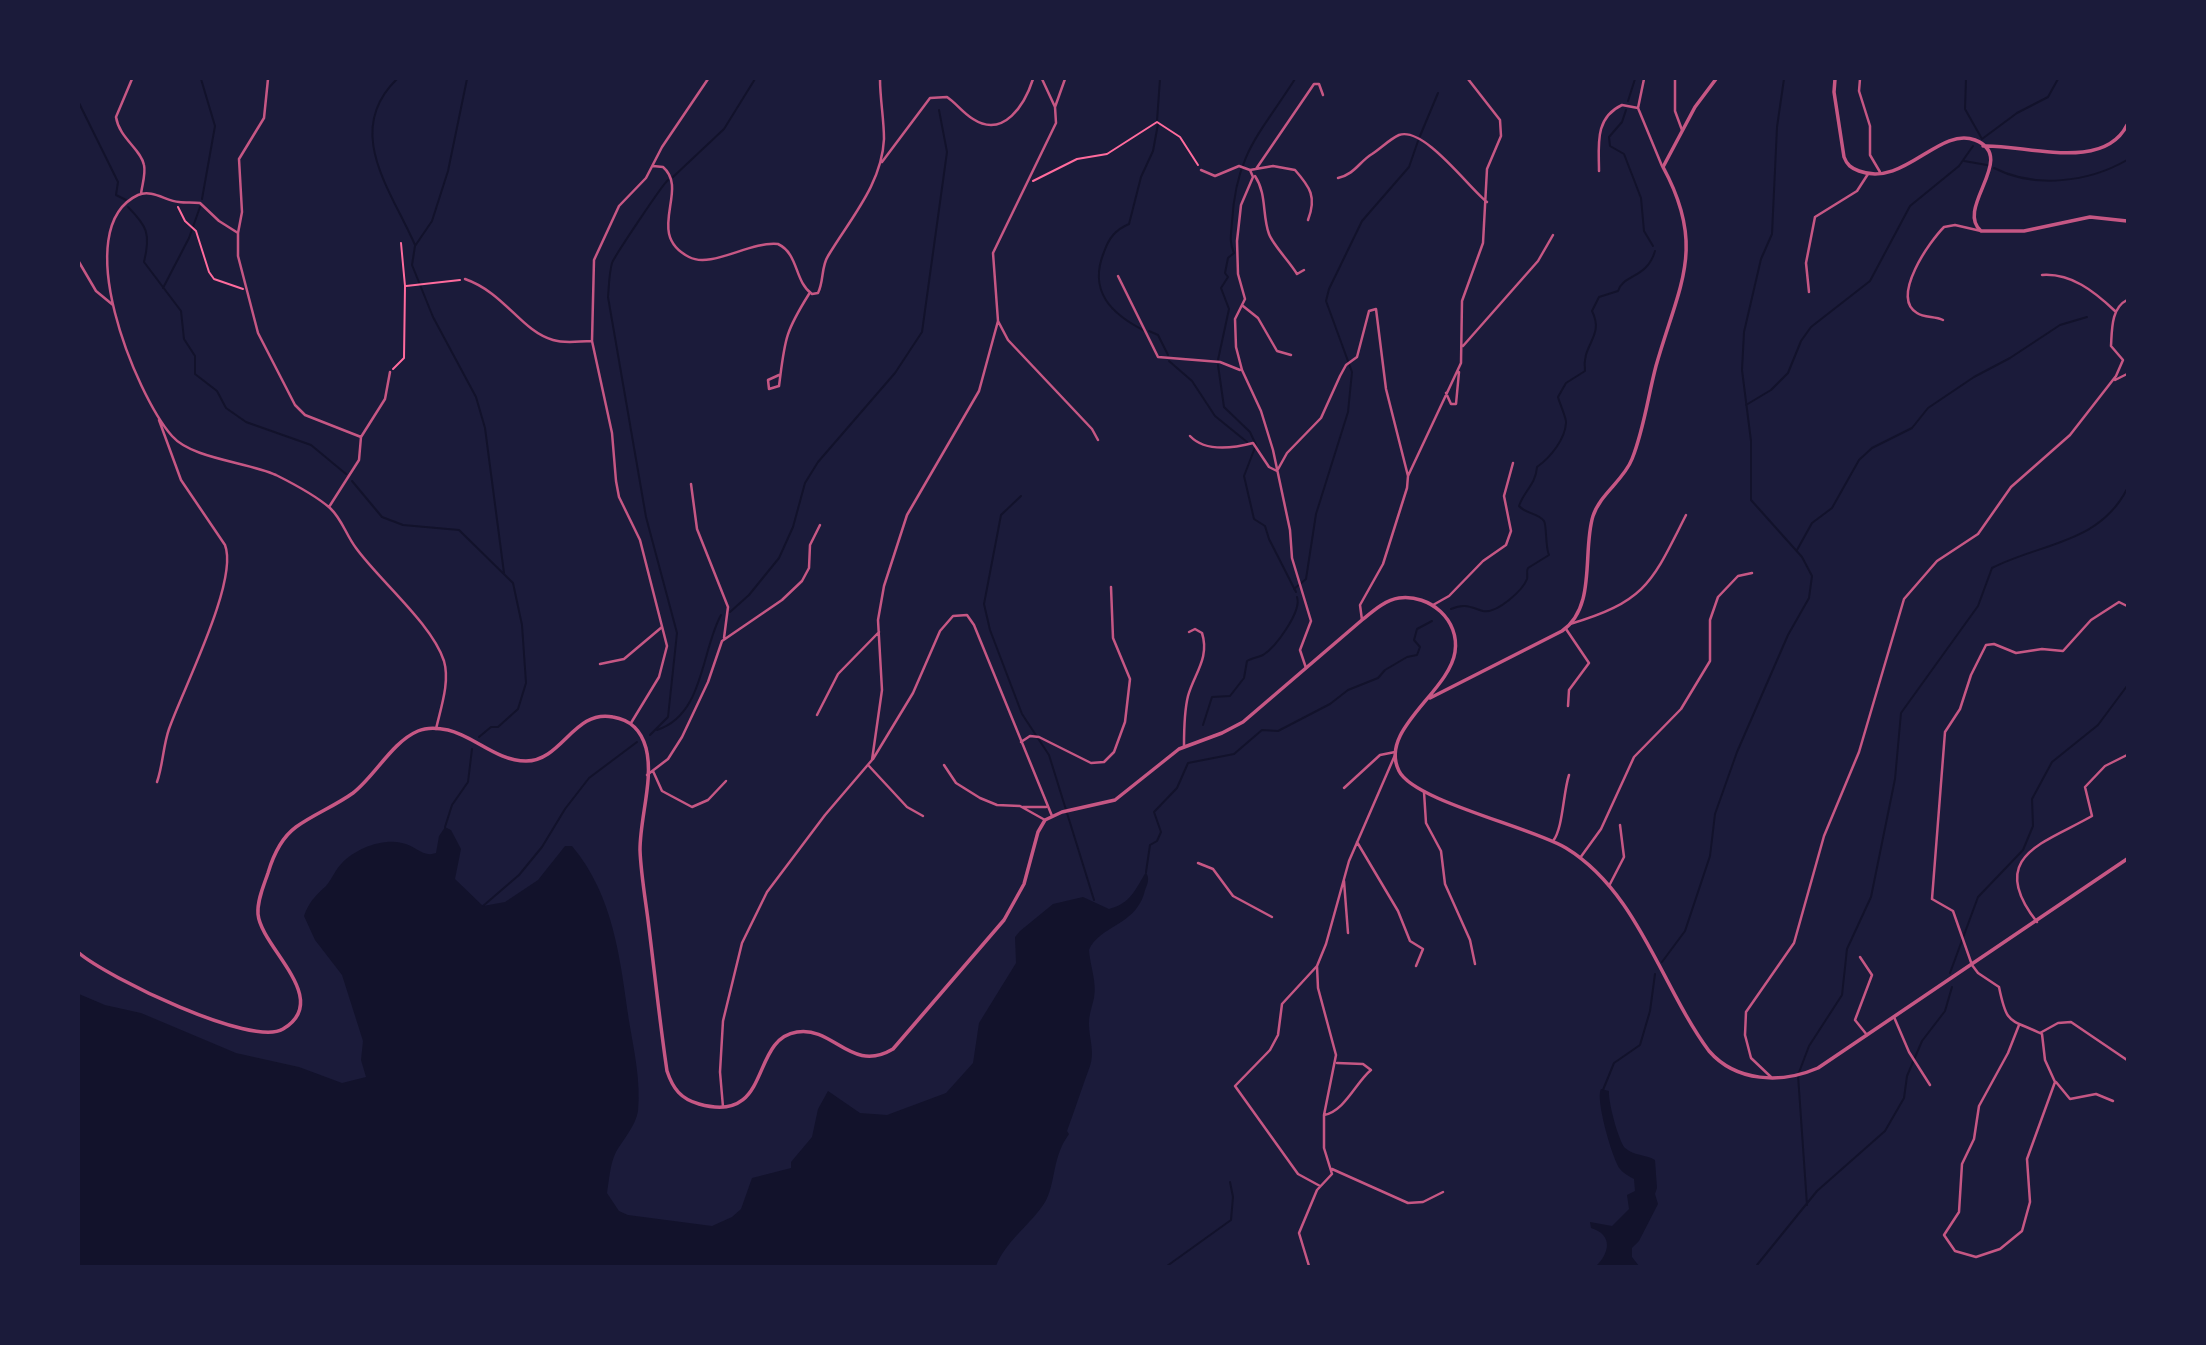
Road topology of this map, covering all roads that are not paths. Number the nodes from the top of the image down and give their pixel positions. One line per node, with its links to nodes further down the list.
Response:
1 (132, 79): 30 (street)
2 (268, 79): 35 (street)
3 (708, 79): 21 (street)
4 (880, 79): 20 (street)
5 (1032, 79): 20 (street)
6 (1042, 79): 15 (street)
7 (1065, 79): 15 (street)
8 (1468, 79): 31 (street)
9 (1644, 79): 16 (street)
10 (1675, 79): 18 (street)
11 (1716, 79): 18 (street)
12 (1835, 79): 27 (street)
13 (1860, 79): 28 (street)
14 (1323, 95): 23 (street)
15 (1055, 107): 49 (street)
16 (1638, 108): 22 (street); 25 (street)
17 (2127, 125): 19 (street)
18 (1682, 131): 22 (street)
19 (1983, 146): 28 (street); 34 (street)
20 (879, 164): 43 (street)
21 (653, 166): 43 (street); 50 (street)
22 (1663, 167): 76 (street)
23 (1256, 169): 26 (street); 32 (street)
24 (1201, 170): 26 (street)
25 (1599, 171)
26 (1251, 172): 38 (street); 46 (street)
27 (1868, 174): 28 (street); 42 (street)
28 (1882, 174)
29 (1338, 178): 31 (street)
30 (141, 194): 35 (street); 45 (street)
31 (1486, 202): 51 (street)
32 (1308, 220)
33 (2127, 221): 34 (street)
34 (1981, 231): 48 (street)
35 (238, 233): 62 (street)
36 (1553, 235): 51 (street)
37 (79, 262): 45 (street)
38 (1304, 270)
39 (2042, 275): 47 (street)
40 (1118, 276): 54 (street)
41 (465, 279): 50 (street)
42 (1809, 292)
43 (810, 293): 57 (street)
44 (2127, 300): 47 (street)
45 (113, 305): 60 (street)
46 (1243, 306): 52 (street); 54 (street)
47 (2116, 312): 58 (street)
48 (1943, 320)
49 (998, 321): 63 (street); 79 (street)
50 (592, 341): 77 (street)
51 (1463, 346): 53 (street)
52 (1291, 355)
53 (1459, 368): 59 (street); 59 (street)
54 (1242, 370): 65 (street)
55 (390, 372): 62 (street)
56 (2127, 374): 58 (street)
57 (779, 375): 57 (street)
58 (2112, 381): 131 (street)
59 (1446, 393): 66 (street)
60 (158, 416): 68 (street); 100 (street)
61 (1189, 436): 65 (street)
62 (361, 437): 68 (street)
63 (1098, 440)
64 (1513, 463): 73 (street)
65 (1277, 471): 66 (street); 83 (street)
66 (1408, 476): 75 (street)
67 (691, 484): 81 (street)
68 (329, 507): 88 (street)
69 (1686, 514): 76 (street)
70 (820, 525): 81 (street)
71 (1752, 573): 111 (street)
72 (1111, 587): 89 (street)
73 (1433, 605): 75 (street); 84 (street)
74 (2127, 606): 122 (street)
75 (1362, 620): 83 (street)
76 (1570, 624): 78 (street)
77 (662, 627): 82 (street); 87 (street)
78 (1566, 629): 84 (street); 85 (street)
79 (879, 632): 86 (street); 93 (street)
80 (1189, 632): 90 (street)
81 (724, 638): 96 (street)
82 (600, 664)
83 (1306, 668): 90 (street)
84 (1428, 699): 91 (street)
85 (1568, 706)
86 (817, 715)
87 (631, 723): 88 (street); 97 (street)
88 (436, 729): 119 (street)
89 (1021, 742): 93 (street); 104 (street)
90 (1184, 746): 106 (street)
91 (1395, 753): 101 (street); 102 (street); 110 (street)
92 (2127, 755): 117 (street)
93 (872, 760): 95 (street)
94 (944, 765): 103 (street)
95 (869, 766): 105 (street); 135 (street)
96 (653, 771): 97 (street); 99 (street)
97 (648, 775): 135 (street)
98 (1569, 775): 109 (street)
99 (726, 781)
100 (157, 782)
101 (1344, 788)
102 (1424, 792): 109 (street); 121 (street)
103 (1023, 807): 104 (street); 107 (street)
104 (1046, 807): 106 (street)
105 (923, 816)
106 (1052, 816): 107 (street)
107 (1045, 820): 135 (street)
108 (1620, 825): 115 (street)
109 (1553, 841): 111 (street)
110 (1357, 842): 114 (street); 124 (street)
111 (1580, 859): 115 (street)
112 (2127, 859): 117 (street)
113 (1198, 863): 116 (street)
114 (1344, 878): 118 (street); 123 (street)
115 (1609, 886): 131 (street)
116 (1272, 917)
117 (2037, 922): 122 (street)
118 (1348, 933)
119 (79, 953)
120 (1860, 957): 128 (street)
121 (1475, 964)
122 (1972, 965): 125 (street); 126 (street)
123 (1317, 966): 130 (street); 138 (street)
124 (1416, 966)
125 (1894, 1017): 128 (street); 133 (street)
126 (2019, 1025): 127 (street); 132 (street)
127 (2040, 1033): 129 (street); 132 (street)
128 (1867, 1035): 131 (street)
129 (2127, 1060)
130 (1336, 1063): 136 (street); 136 (street)
131 (1771, 1077)
132 (2054, 1079): 134 (street)
133 (1930, 1085)
134 (2113, 1101)
135 (723, 1107)
136 (1324, 1115): 137 (street)
137 (1332, 1169): 138 (street); 139 (street)
138 (1320, 1186): 140 (street)
139 (1443, 1192)
140 (1309, 1266)

